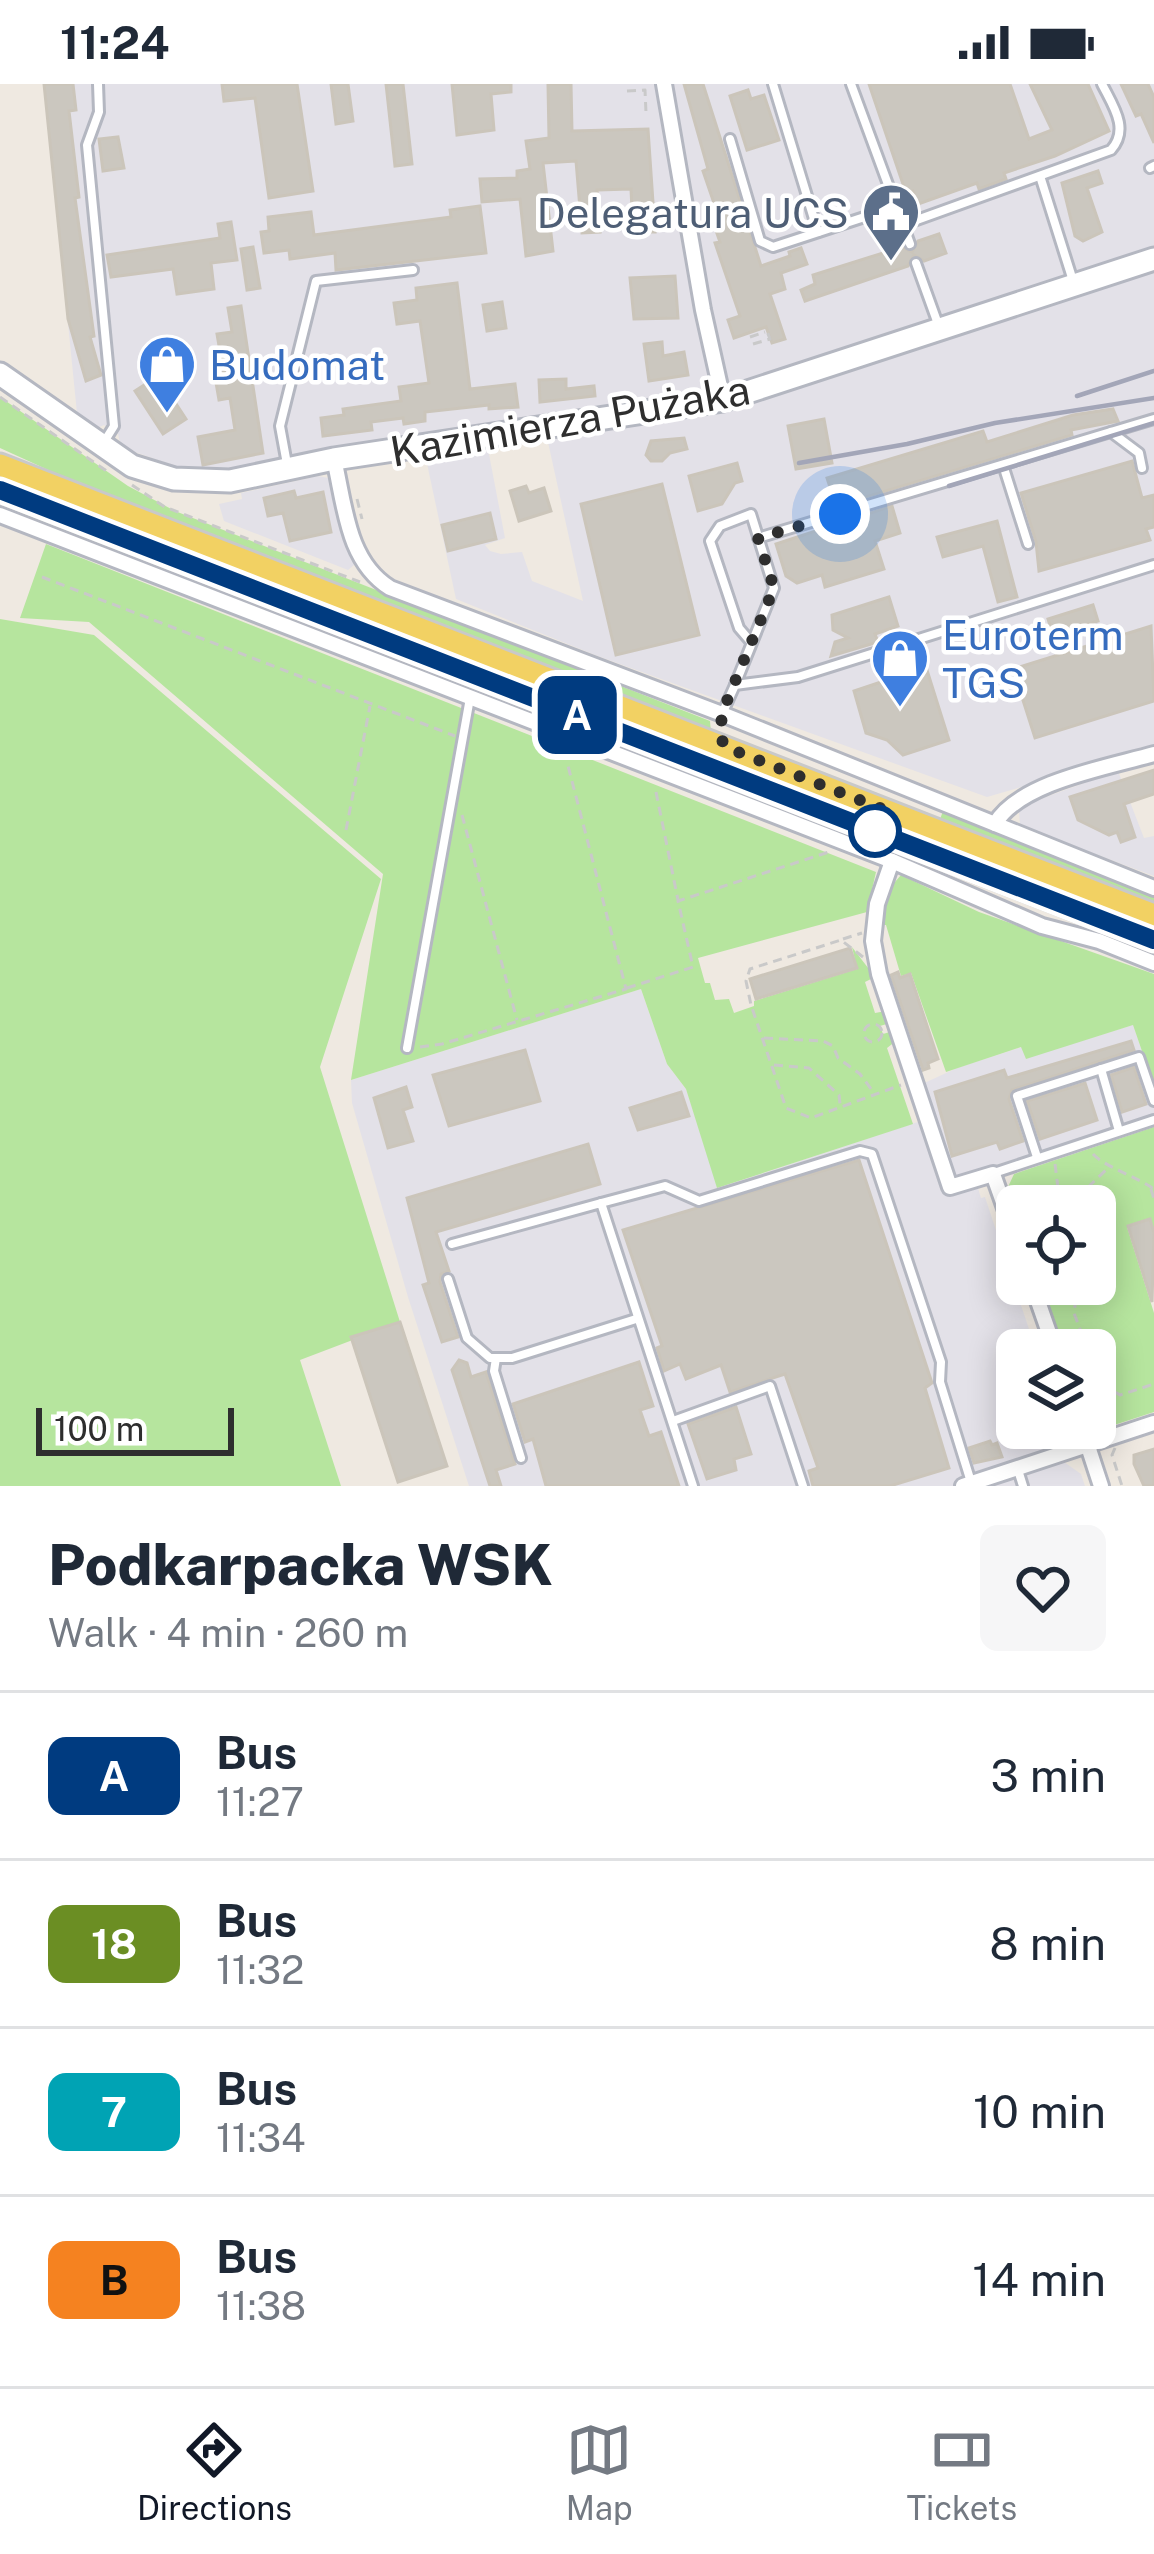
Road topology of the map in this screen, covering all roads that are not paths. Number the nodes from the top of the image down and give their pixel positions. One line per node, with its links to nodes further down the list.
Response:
1 (98, 84): 21 (lane)
2 (664, 84): 18 (street)
3 (773, 84): 10 (lane)
4 (850, 84): 8 (lane)
5 (1102, 84): 7 (lane)
6 (730, 139): 10 (lane)
7 (1040, 176): 9 (lane); 15 (lane)
8 (895, 207): 9 (lane); 10 (lane)
9 (903, 225): 11 (lane)
10 (818, 232)
11 (910, 244)
12 (1154, 259): 15 (street, Kazimierza Pużaka)
13 (916, 263): 16 (lane)
14 (413, 269): 25 (lane)
15 (1075, 286): 16 (street, Kazimierza Pużaka)
16 (940, 331): 18 (street, Kazimierza Pużaka)
17 (0, 374): 21 (street, Kazimierza Pużaka)
18 (723, 400): 22 (street, Kazimierza Pużaka)
19 (1154, 418): 20 (lane)
20 (1111, 432): 24 (lane); 26 (lane)
21 (100, 447): 25 (street, Kazimierza Pużaka)
22 (334, 459): 25 (street, Kazimierza Pużaka); 35 (street)
23 (0, 465): 36 (main road)
24 (1003, 465): 29 (lane); 30 (lane)
25 (288, 468)
26 (1142, 468)
27 (0, 490): 42 (main road)
28 (0, 515): 34 (street)
29 (758, 538): 32 (lane); 32 (lane)
30 (1028, 544)
31 (1154, 565): 33 (lane)
32 (751, 641): 33 (lane)
33 (735, 685): 35 (lane)
34 (470, 698): 39 (street); 44 (lane)
35 (722, 715): 36 (street); 38 (street)
36 (725, 747): 41 (main road)
37 (1154, 754): 38 (street)
38 (994, 824): 40 (street)
39 (892, 861): 43 (street); 50 (street)
40 (1154, 888)
41 (1154, 915)
42 (1154, 940)
43 (1154, 963)
44 (406, 1048)
45 (1101, 1069): 46 (lane); 48 (lane); 49 (lane)
46 (1154, 1101)
47 (1154, 1120): 48 (lane)
48 (1119, 1131): 49 (lane)
49 (1037, 1157): 50 (lane)
50 (993, 1174): 51 (street)
51 (997, 1185)
52 (601, 1203): 53 (lane); 55 (lane); 64 (lane)
53 (452, 1244)
54 (448, 1279): 56 (lane)
55 (636, 1319): 56 (lane); 57 (lane)
56 (496, 1358): 62 (lane)
57 (672, 1422): 65 (lane); 66 (lane)
58 (1154, 1423): 59 (street)
59 (1116, 1436)
60 (1076, 1449): 63 (street)
61 (1089, 1449): 68 (street)
62 (521, 1458)
63 (1018, 1468): 64 (street); 67 (lane)
64 (967, 1485)
65 (693, 1486)
66 (803, 1486)
67 (1024, 1486)
68 (1101, 1486)

